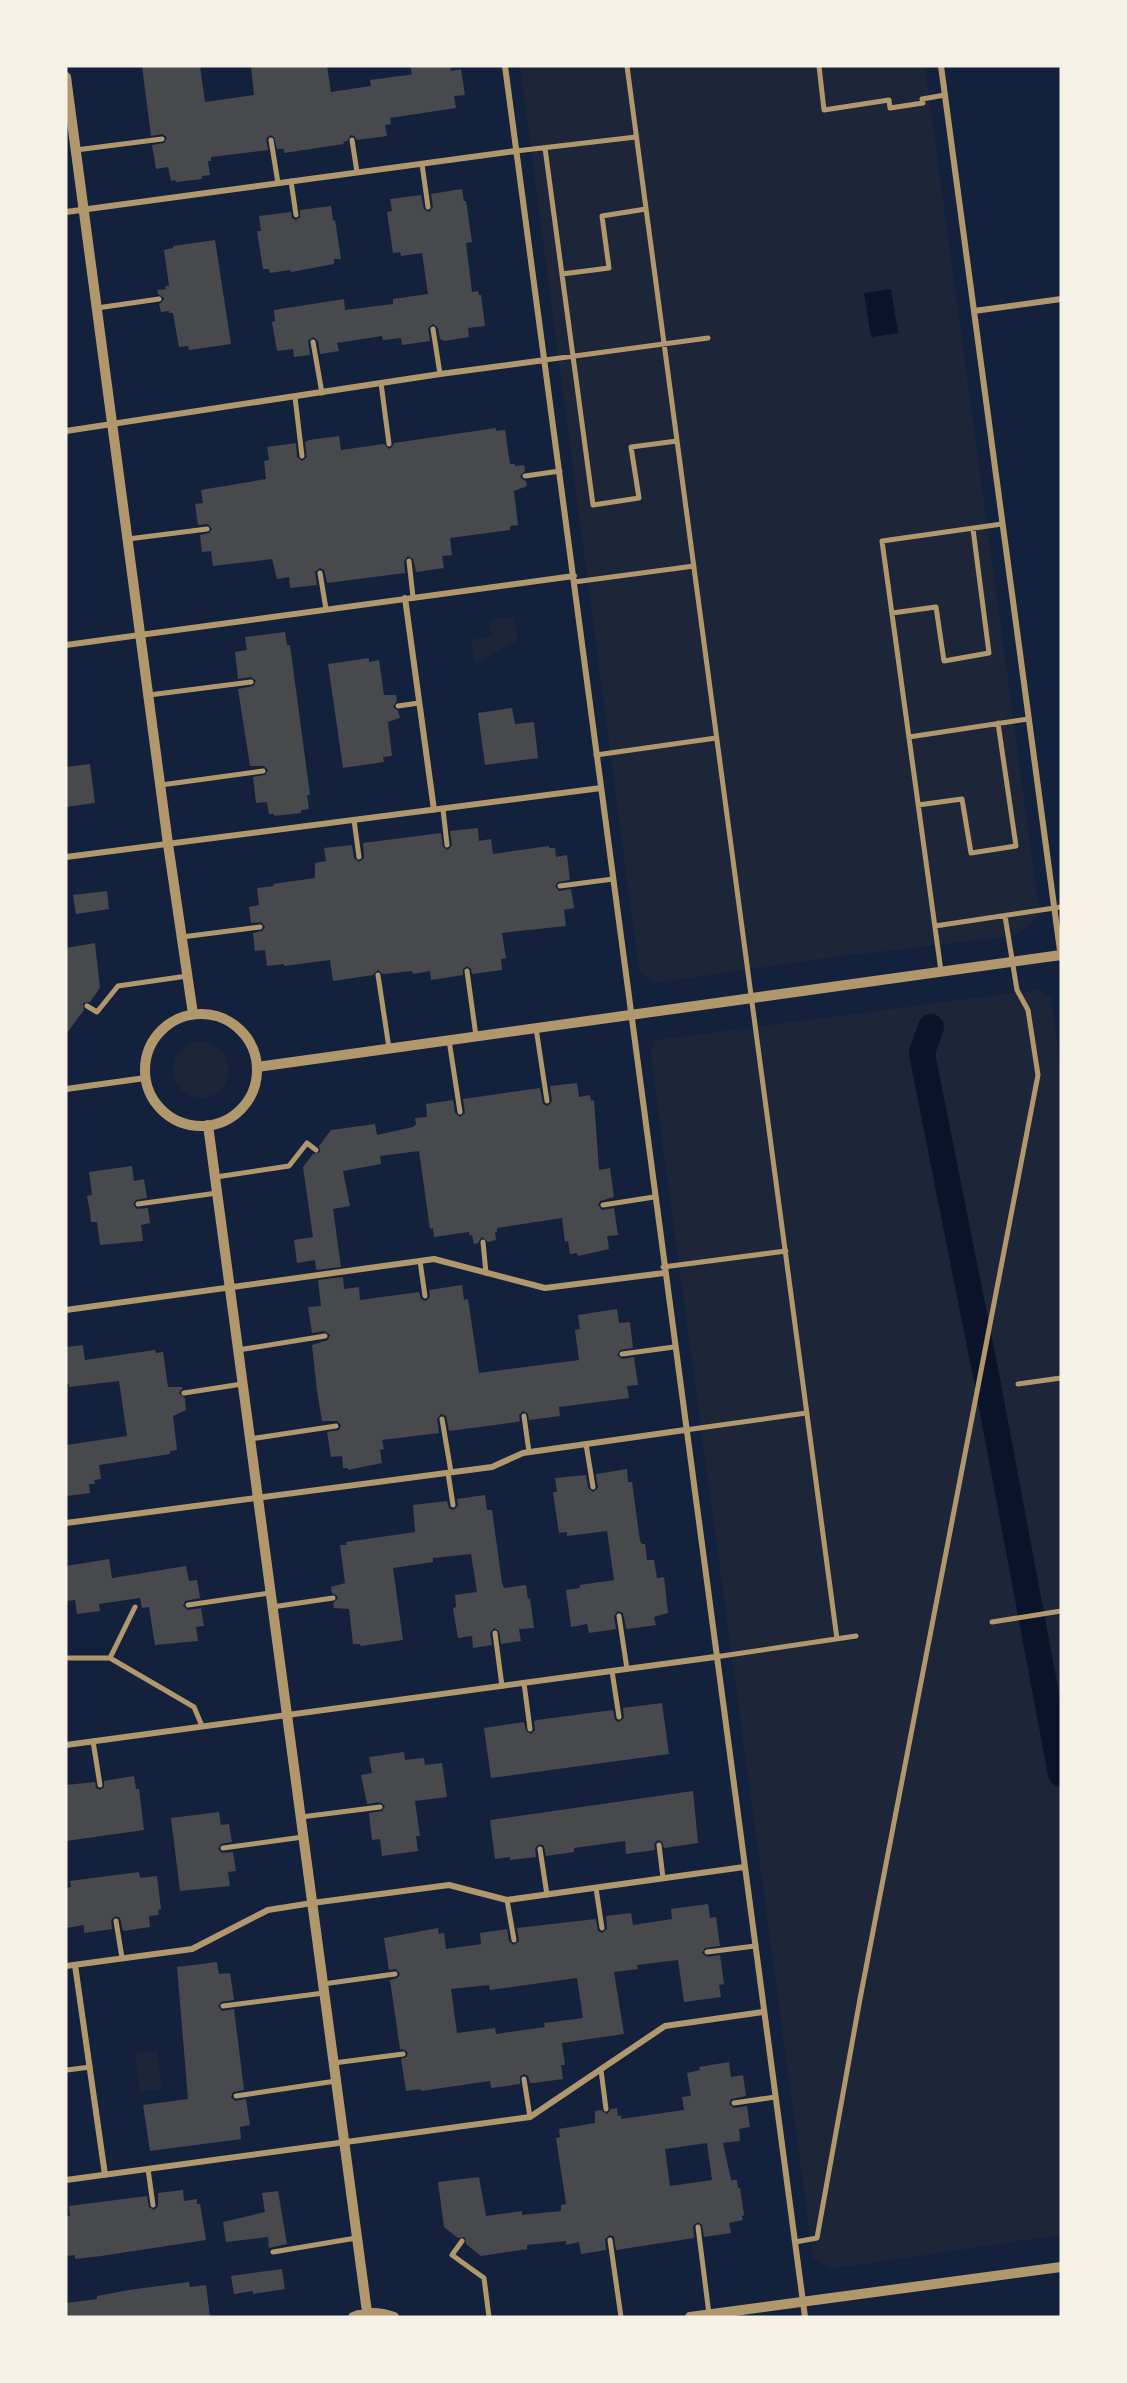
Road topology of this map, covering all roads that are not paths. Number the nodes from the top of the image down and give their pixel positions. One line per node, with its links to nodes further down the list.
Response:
1 (504, 66): 13 (street)
2 (627, 66): 7 (street)
3 (819, 66): 6 (street)
4 (941, 66): 6 (street)
5 (66, 77): 12 (street)
6 (945, 95): 27 (street)
7 (636, 137): 11 (street); 20 (street)
8 (162, 139): 12 (street)
9 (271, 140): 17 (street)
10 (352, 140): 15 (street)
11 (545, 148): 13 (street); 23 (street)
12 (76, 150): 19 (street)
13 (516, 151): 14 (street); 33 (street)
14 (422, 164): 15 (street); 18 (street)
15 (357, 172): 16 (street)
16 (291, 181): 17 (street); 22 (street)
17 (278, 183): 19 (street)
18 (428, 207)
19 (84, 209): 21 (street); 26 (street)
20 (646, 209): 23 (street); 31 (street)
21 (66, 212)
22 (296, 215)
23 (562, 274): 32 (street)
24 (159, 299): 26 (street)
25 (1061, 299): 27 (street)
26 (97, 308): 38 (street)
27 (974, 311): 45 (street)
28 (432, 329): 34 (street)
29 (708, 338): 31 (street)
30 (313, 342): 36 (street)
31 (664, 345): 32 (street); 40 (street)
32 (574, 357): 33 (street); 40 (street)
33 (545, 360): 34 (street); 43 (street)
34 (440, 374): 35 (street)
35 (381, 383): 36 (street); 41 (street)
36 (322, 393): 37 (street)
37 (295, 397): 38 (street); 42 (street)
38 (112, 425): 39 (street); 48 (street)
39 (66, 432)
40 (677, 441): 50 (street)
41 (389, 444)
42 (302, 456)
43 (560, 471): 44 (street); 52 (street)
44 (525, 476)
45 (1002, 525): 47 (street); 62 (street)
46 (207, 529): 48 (street)
47 (973, 529): 55 (street); 55 (street)
48 (128, 539): 56 (street)
49 (409, 561): 53 (street)
50 (694, 566): 52 (street); 65 (street)
51 (320, 573): 54 (street)
52 (574, 579): 53 (street); 66 (street)
53 (409, 598): 54 (street); 60 (street)
54 (326, 609): 56 (street)
55 (892, 613): 64 (street)
56 (140, 634): 57 (street); 59 (street)
57 (66, 645)
58 (252, 682): 59 (street)
59 (148, 695): 68 (street)
60 (419, 704): 61 (street); 72 (street)
61 (398, 706)
62 (1028, 718): 63 (street); 80 (street)
63 (998, 723): 64 (street); 70 (street)
64 (909, 737): 70 (street)
65 (716, 738): 66 (street); 91 (street)
66 (596, 755): 69 (street)
67 (263, 771): 68 (street)
68 (161, 785): 74 (street)
69 (601, 788): 71 (street); 78 (street)
70 (918, 805): 82 (street)
71 (443, 809): 72 (street); 75 (street)
72 (434, 810): 73 (street)
73 (354, 820): 74 (street); 77 (street)
74 (168, 844): 76 (street); 84 (street)
75 (447, 845)
76 (66, 857)
77 (359, 857)
78 (613, 879): 79 (street); 94 (street)
79 (560, 886)
80 (1057, 908): 81 (street); 85 (street)
81 (1005, 916): 82 (street); 86 (street)
82 (935, 926): 88 (street)
83 (260, 927): 84 (street)
84 (181, 937): 90 (street)
85 (1061, 956): 86 (street)
86 (1013, 962): 88 (street); 210 (street)
87 (466, 971): 96 (street)
88 (941, 971): 91 (street)
89 (378, 975): 98 (street)
90 (187, 976): 92 (street); 93 (street)
91 (752, 998): 94 (street); 112 (street)
92 (87, 1006)
93 (193, 1014): 99 (street); 100 (street)
94 (630, 1015): 95 (street); 108 (street)
95 (536, 1028): 96 (street); 102 (street)
96 (476, 1036): 97 (street)
97 (449, 1040): 98 (street); 103 (street)
98 (389, 1048): 99 (street)
99 (258, 1067): 104 (street)
100 (145, 1078): 101 (street); 104 (street)
101 (66, 1089)
102 (547, 1101)
103 (459, 1112)
104 (208, 1125): 106 (street)
105 (316, 1150): 106 (street)
106 (215, 1177): 107 (street)
107 (217, 1193): 109 (street); 116 (street)
108 (654, 1197): 110 (street); 114 (street)
109 (138, 1204)
110 (603, 1205)
111 (483, 1242): 115 (street)
112 (786, 1251): 114 (street); 127 (street)
113 (420, 1261): 115 (street); 116 (street); 117 (street)
114 (664, 1270): 115 (street); 120 (street)
115 (486, 1273)
116 (229, 1287): 118 (street); 121 (street)
117 (425, 1296)
118 (66, 1310)
119 (325, 1336): 121 (street)
120 (674, 1347): 122 (street); 131 (street)
121 (238, 1350): 124 (street)
122 (622, 1354)
123 (1061, 1378): 125 (street)
124 (242, 1384): 126 (street); 132 (street)
125 (1018, 1384)
126 (184, 1393)
127 (806, 1413): 131 (street); 150 (street)
128 (525, 1416): 134 (street)
129 (442, 1419): 135 (street)
130 (336, 1426): 132 (street)
131 (685, 1430): 133 (street); 151 (street)
132 (250, 1439): 137 (street)
133 (586, 1444): 134 (street); 136 (street)
134 (530, 1452): 135 (street)
135 (449, 1473): 137 (street); 138 (street)
136 (592, 1487)
137 (257, 1497): 139 (street); 140 (street)
138 (453, 1505)
139 (66, 1522)
140 (270, 1593): 142 (street); 144 (street)
141 (333, 1598): 144 (street)
142 (188, 1605)
143 (135, 1607): 153 (street)
144 (272, 1607): 158 (street)
145 (1061, 1611): 147 (street)
146 (619, 1616): 154 (street)
147 (992, 1622)
148 (495, 1633): 157 (street)
149 (856, 1636): 150 (street)
150 (837, 1639): 151 (street)
151 (715, 1657): 154 (street); 171 (street)
152 (66, 1658): 153 (street)
153 (110, 1658): 160 (street)
154 (627, 1669): 155 (street)
155 (612, 1671): 156 (street); 159 (street)
156 (524, 1683): 157 (street); 161 (street)
157 (502, 1686): 158 (street)
158 (286, 1715): 160 (street); 166 (street)
159 (619, 1717)
160 (202, 1726): 162 (street)
161 (530, 1729)
162 (93, 1741): 163 (street); 164 (street)
163 (66, 1745)
164 (100, 1785)
165 (380, 1807): 166 (street)
166 (300, 1817): 167 (street)
167 (303, 1837): 169 (street); 176 (street)
168 (659, 1845): 172 (street)
169 (223, 1848)
170 (540, 1849): 174 (street)
171 (744, 1867): 172 (street); 180 (street)
172 (663, 1878): 173 (street)
173 (596, 1888): 174 (street); 178 (street)
174 (547, 1895): 175 (street)
175 (507, 1900): 176 (street); 179 (street)
176 (312, 1903): 182 (street); 186 (street)
177 (116, 1921): 182 (street)
178 (602, 1928)
179 (514, 1940)
180 (755, 1946): 181 (street); 188 (street)
181 (707, 1952)
182 (122, 1958): 183 (street)
183 (75, 1965): 184 (street); 191 (street)
184 (66, 1966)
185 (395, 1974): 186 (street)
186 (324, 1989): 187 (street); 190 (street)
187 (223, 2006)
188 (763, 2012): 193 (street); 197 (street)
189 (404, 2054): 190 (street)
190 (333, 2062): 195 (street)
191 (90, 2067): 192 (street); 203 (street)
192 (67, 2070)
193 (601, 2070): 199 (street); 200 (street)
194 (524, 2079): 200 (street)
195 (336, 2081): 196 (street); 201 (street)
196 (236, 2096)
197 (775, 2097): 198 (street); 210 (street)
198 (734, 2103)
199 (606, 2109)
200 (530, 2117): 201 (street)
201 (344, 2141): 202 (street); 207 (street)
202 (148, 2169): 203 (street); 205 (street)
203 (105, 2175): 204 (street)
204 (66, 2180)
205 (153, 2205)
206 (698, 2227): 215 (street)
207 (357, 2238): 211 (street); 214 (street)
208 (609, 2240): 219 (street)
209 (462, 2241): 218 (street)
210 (795, 2242): 213 (street)
211 (273, 2252)
212 (1061, 2267): 213 (street)
213 (802, 2302): 215 (street); 221 (street)
214 (367, 2312): 216 (street); 217 (street)
215 (709, 2314): 220 (street)
216 (353, 2317)
217 (394, 2317)
218 (489, 2317)
219 (621, 2317)
220 (690, 2317)
221 (805, 2317)

